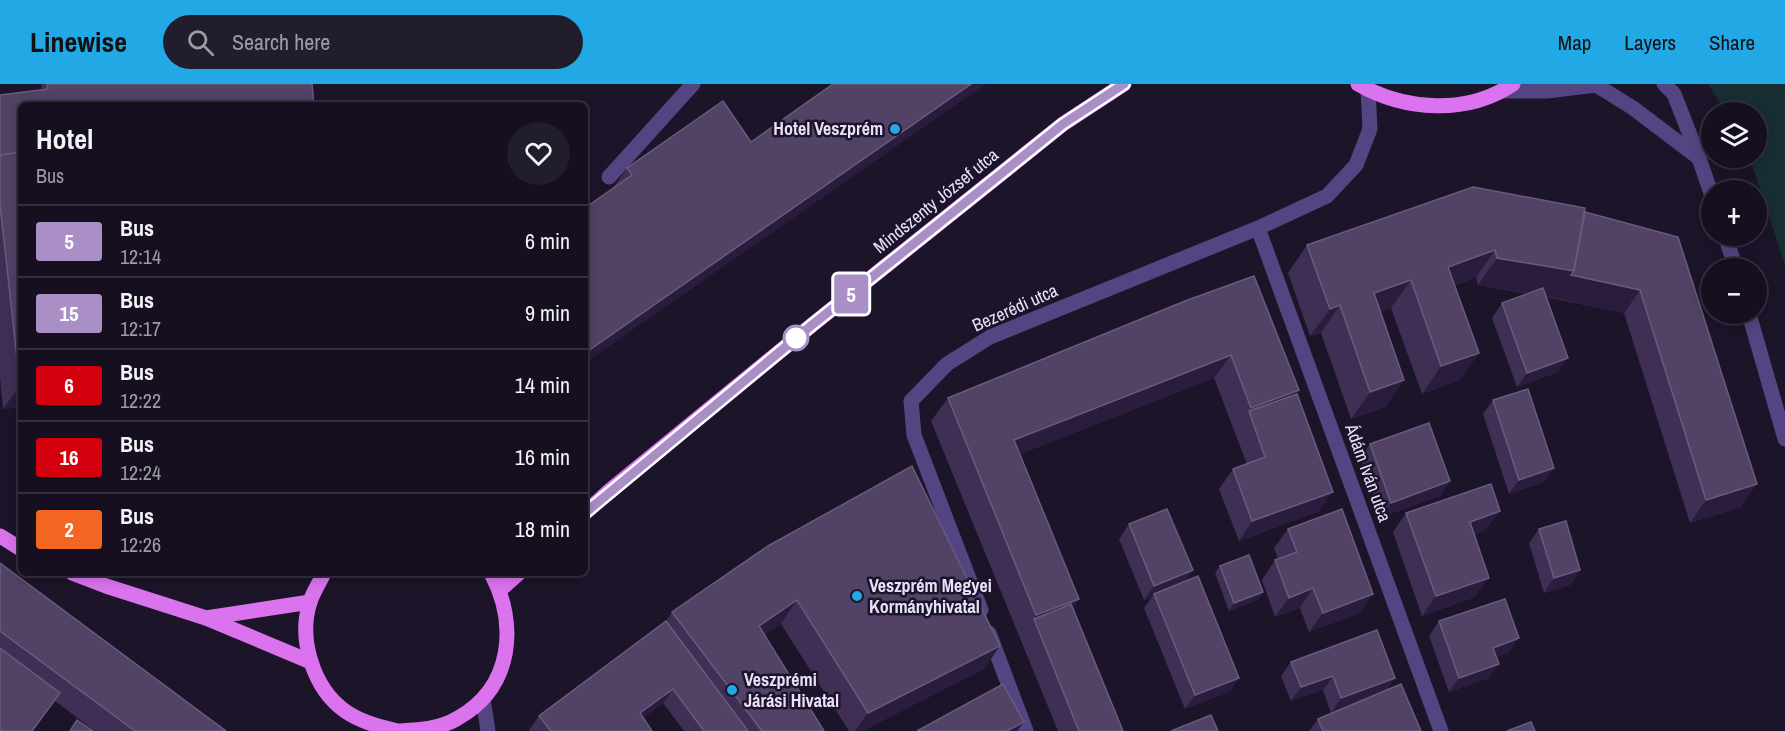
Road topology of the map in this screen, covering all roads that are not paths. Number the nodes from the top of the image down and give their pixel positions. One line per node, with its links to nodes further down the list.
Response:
1 (693, 84): 7 (street)
2 (1124, 84): 13 (main road, Mindszenty József utca)
3 (1664, 84): 6 (street)
4 (1363, 87): 5 (main road); 9 (street, Bezerédi utca)
5 (1507, 88): 6 (street)
6 (1699, 158): 8 (street)
7 (609, 177)
8 (1707, 180)
9 (1258, 228): 29 (street, Bezerédi utca); 30 (street, Ádám Iván utca)
10 (1752, 324): 11 (street)
11 (1783, 423): 12 (street)
12 (1785, 438)
13 (609, 491): 14 (main road, Mindszenty József utca); 15 (main road, Mindszenty József utca)
14 (588, 502)
15 (588, 510)
16 (0, 536): 17 (main road)
17 (18, 547)
18 (80, 576): 24 (main road)
19 (323, 576): 23 (main road)
20 (492, 576): 22 (main road)
21 (516, 576): 22 (main road)
22 (500, 590): 26 (main road)
23 (310, 602): 24 (main road); 25 (main road)
24 (206, 618): 25 (main road)
25 (310, 662): 27 (main road)
26 (483, 699): 27 (main road); 28 (street)
27 (398, 731)
28 (488, 731)
29 (1026, 731)
30 (1441, 731)

